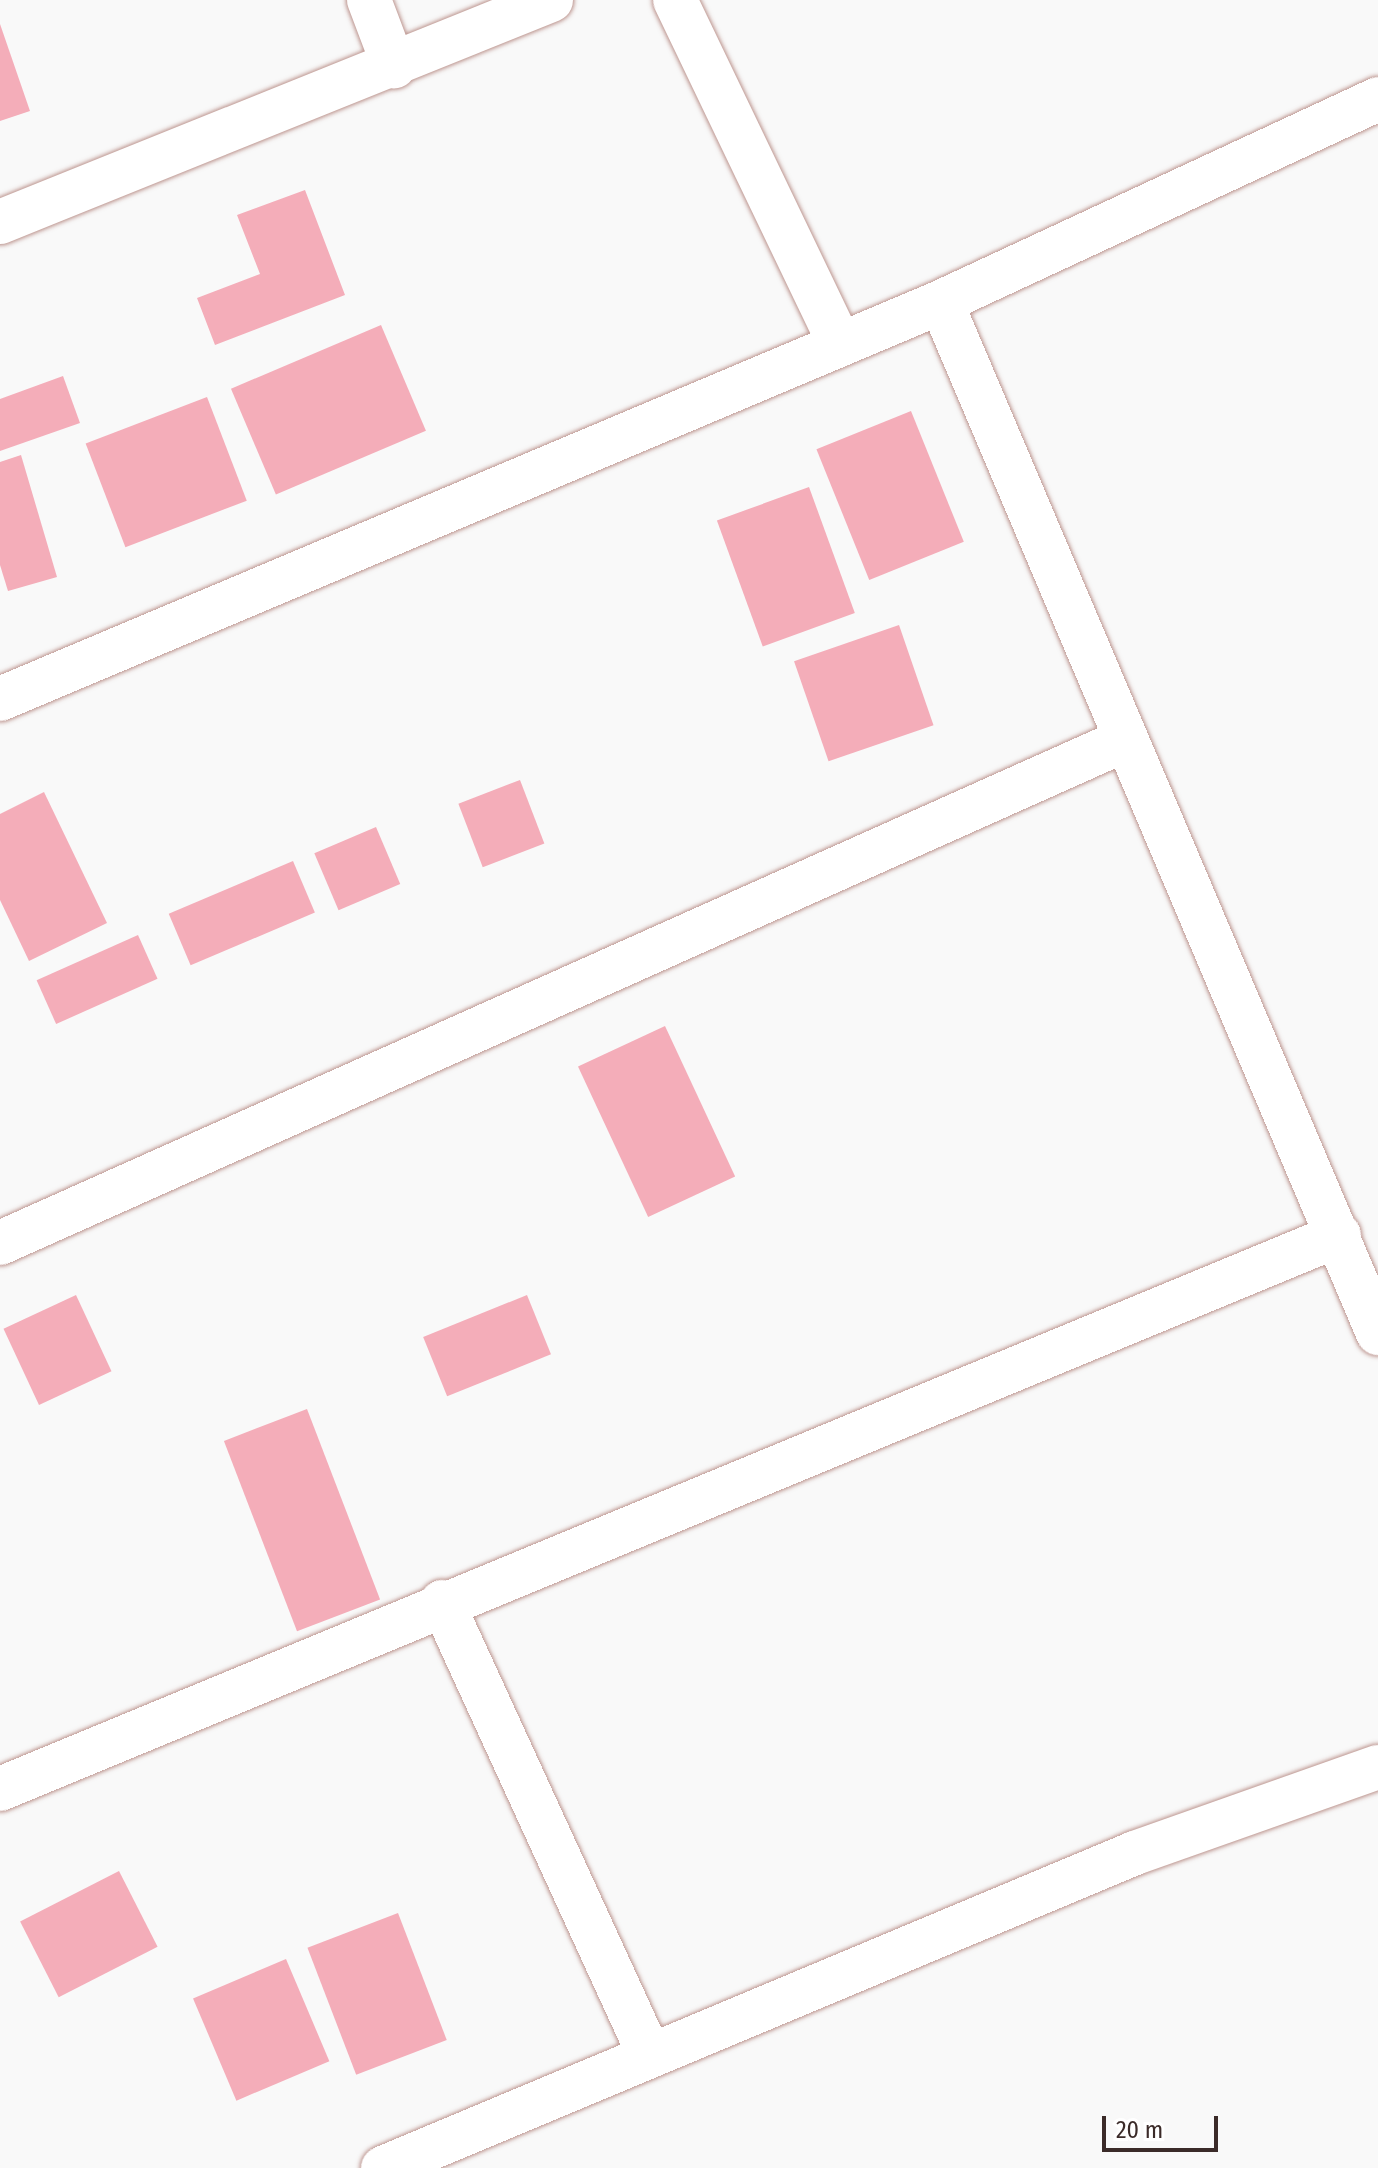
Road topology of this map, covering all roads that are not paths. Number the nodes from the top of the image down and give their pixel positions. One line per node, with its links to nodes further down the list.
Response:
1 (369, 0): 4 (street)
2 (551, 0): 4 (street)
3 (675, 0): 8 (street)
4 (394, 66): 6 (street)
5 (1378, 99): 7 (street)
6 (0, 222)
7 (941, 302): 8 (street); 10 (street)
8 (840, 345): 9 (street)
9 (0, 699)
10 (1123, 741): 11 (street); 12 (street)
11 (0, 1243)
12 (1355, 1248): 13 (street); 14 (street)
13 (1378, 1333)
14 (442, 1602): 16 (street); 17 (street)
15 (1378, 1767): 17 (street)
16 (3, 1782)
17 (649, 2055): 18 (street)
18 (383, 2168)

